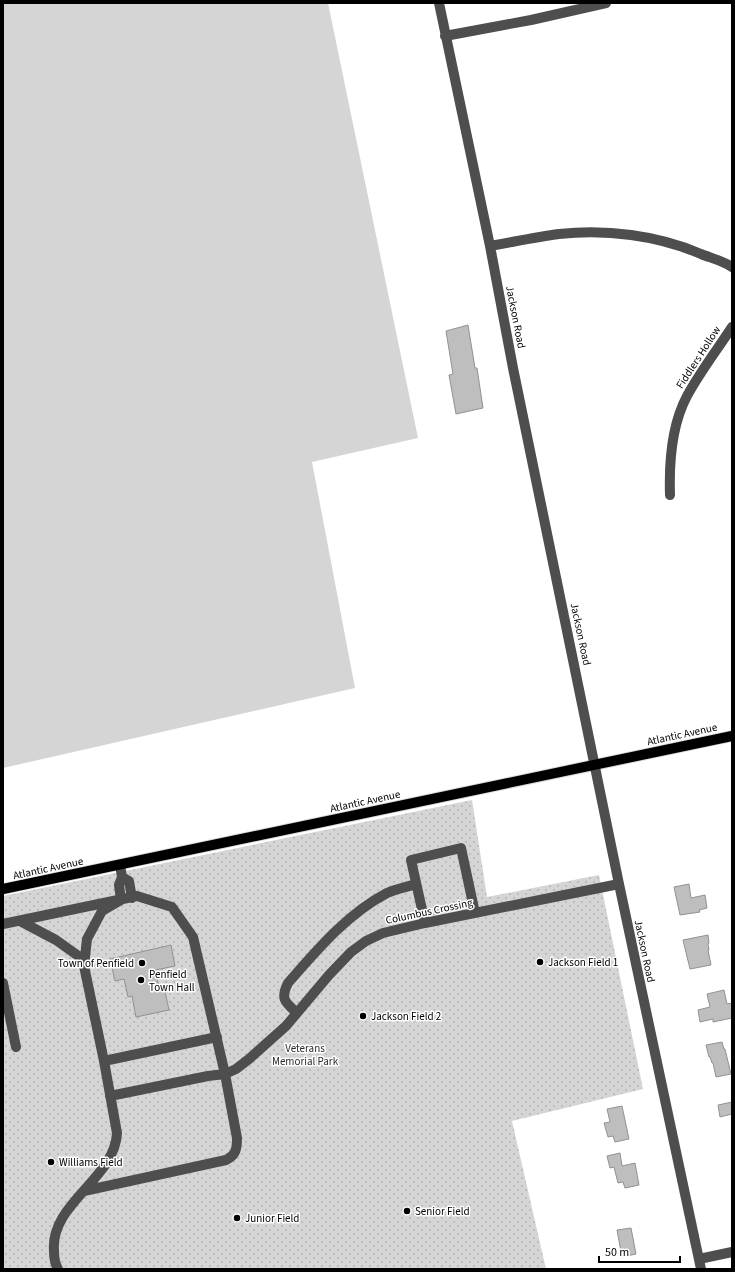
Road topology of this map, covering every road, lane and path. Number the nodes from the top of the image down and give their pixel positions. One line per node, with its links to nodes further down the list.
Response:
1 (439, 3): 3 (street, Jackson Road)
2 (606, 3): 3 (street)
3 (446, 36): 4 (street, Jackson Road)
4 (490, 246): 5 (street); 9 (street, Jackson Road)
5 (732, 267)
6 (732, 327): 7 (street, Fiddlers Hollow)
7 (670, 495)
8 (732, 736): 9 (main road, Atlantic Avenue)
9 (595, 764): 10 (main road, Atlantic Avenue); 13 (street, Jackson Road)
10 (120, 865): 11 (street); 14 (main road, Atlantic Avenue)
11 (122, 877): 15 (street); 16 (street)
12 (416, 884): 17 (street); 19 (street); 23 (street)
13 (619, 884): 17 (street, Columbus Crossing); 31 (street, Jackson Road)
14 (3, 890)
15 (132, 898): 16 (street); 24 (street)
16 (121, 900): 18 (street); 21 (street)
17 (475, 913): 19 (street, Columbus Crossing)
18 (20, 921): 20 (street); 21 (street)
19 (425, 923): 23 (street, Columbus Crossing)
20 (3, 924)
21 (84, 960): 26 (street)
22 (3, 983): 25 (street)
23 (297, 1013): 27 (street, Columbus Crossing)
24 (217, 1037): 26 (street); 27 (street)
25 (16, 1047)
26 (104, 1061): 28 (street)
27 (225, 1074): 28 (street); 29 (street)
28 (110, 1096): 29 (street)
29 (84, 1191): 32 (street)
30 (732, 1252): 31 (street)
31 (700, 1264)
32 (58, 1269)

